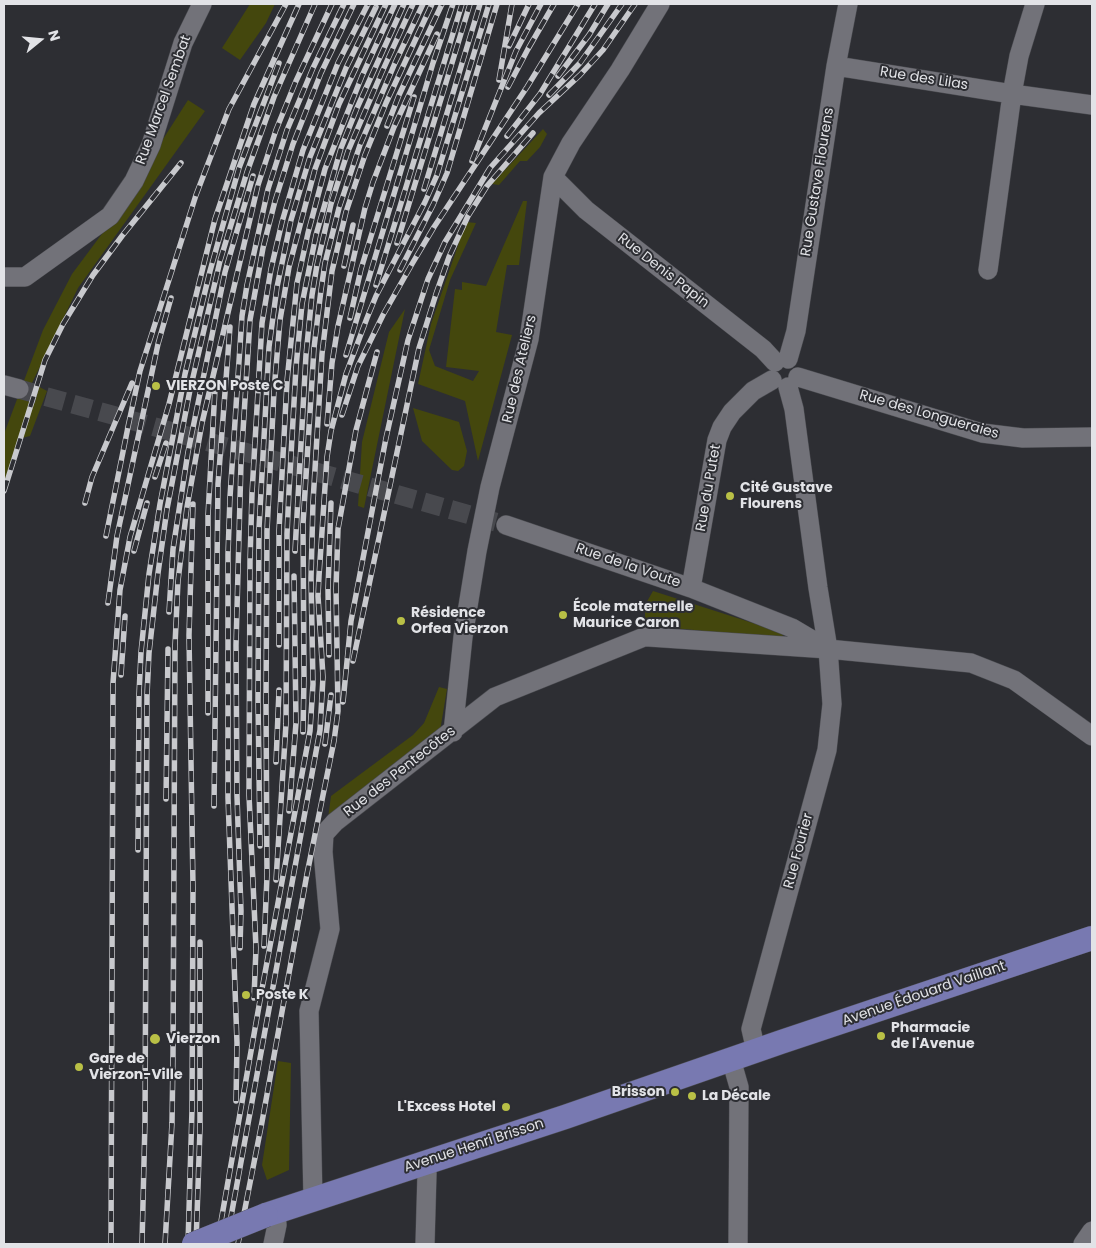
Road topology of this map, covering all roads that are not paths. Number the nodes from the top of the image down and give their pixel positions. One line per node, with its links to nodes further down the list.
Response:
1 (202, 4): 10 (street, Rue Marcel Sembat)
2 (660, 4): 8 (street, Rue des Ateliers)
3 (848, 4): 5 (street, Rue Gustave Flourens)
4 (1034, 4): 6 (street)
5 (836, 66): 6 (street, Rue des Lilas); 11 (street, Rue Gustave Flourens)
6 (1012, 94): 7 (street, Rue des Lilas); 9 (street)
7 (1092, 105)
8 (553, 177): 11 (street, Rue Denis Papin); 16 (street, Rue des Ateliers)
9 (988, 270)
10 (4, 277)
11 (785, 373): 12 (street, Rue des Longueraies); 14 (street, Rue du Putet); 15 (street)
12 (1092, 437)
13 (506, 525): 14 (street, Rue de la Voute)
14 (692, 588): 15 (street, Rue de la Voute)
15 (828, 649): 16 (street, Rue des Pentecôtes); 17 (street, Rue des Pentecôtes); 19 (street, Rue Fourier)
16 (452, 732): 22 (street, Rue des Pentecôtes)
17 (1092, 736)
18 (1092, 938): 19 (main road, Avenue Édouard Vaillant)
19 (756, 1051): 20 (main road, Avenue Henri Brisson)
20 (732, 1059): 21 (main road, Avenue Henri Brisson); 28 (street)
21 (424, 1163): 22 (main road, Avenue Henri Brisson); 27 (street)
22 (314, 1200): 23 (main road, Avenue Henri Brisson)
23 (271, 1213): 25 (main road, Avenue Henri Brisson, bridge); 26 (street)
24 (1092, 1231): 29 (street)
25 (194, 1244)
26 (273, 1244)
27 (425, 1244)
28 (738, 1244)
29 (1083, 1244)

